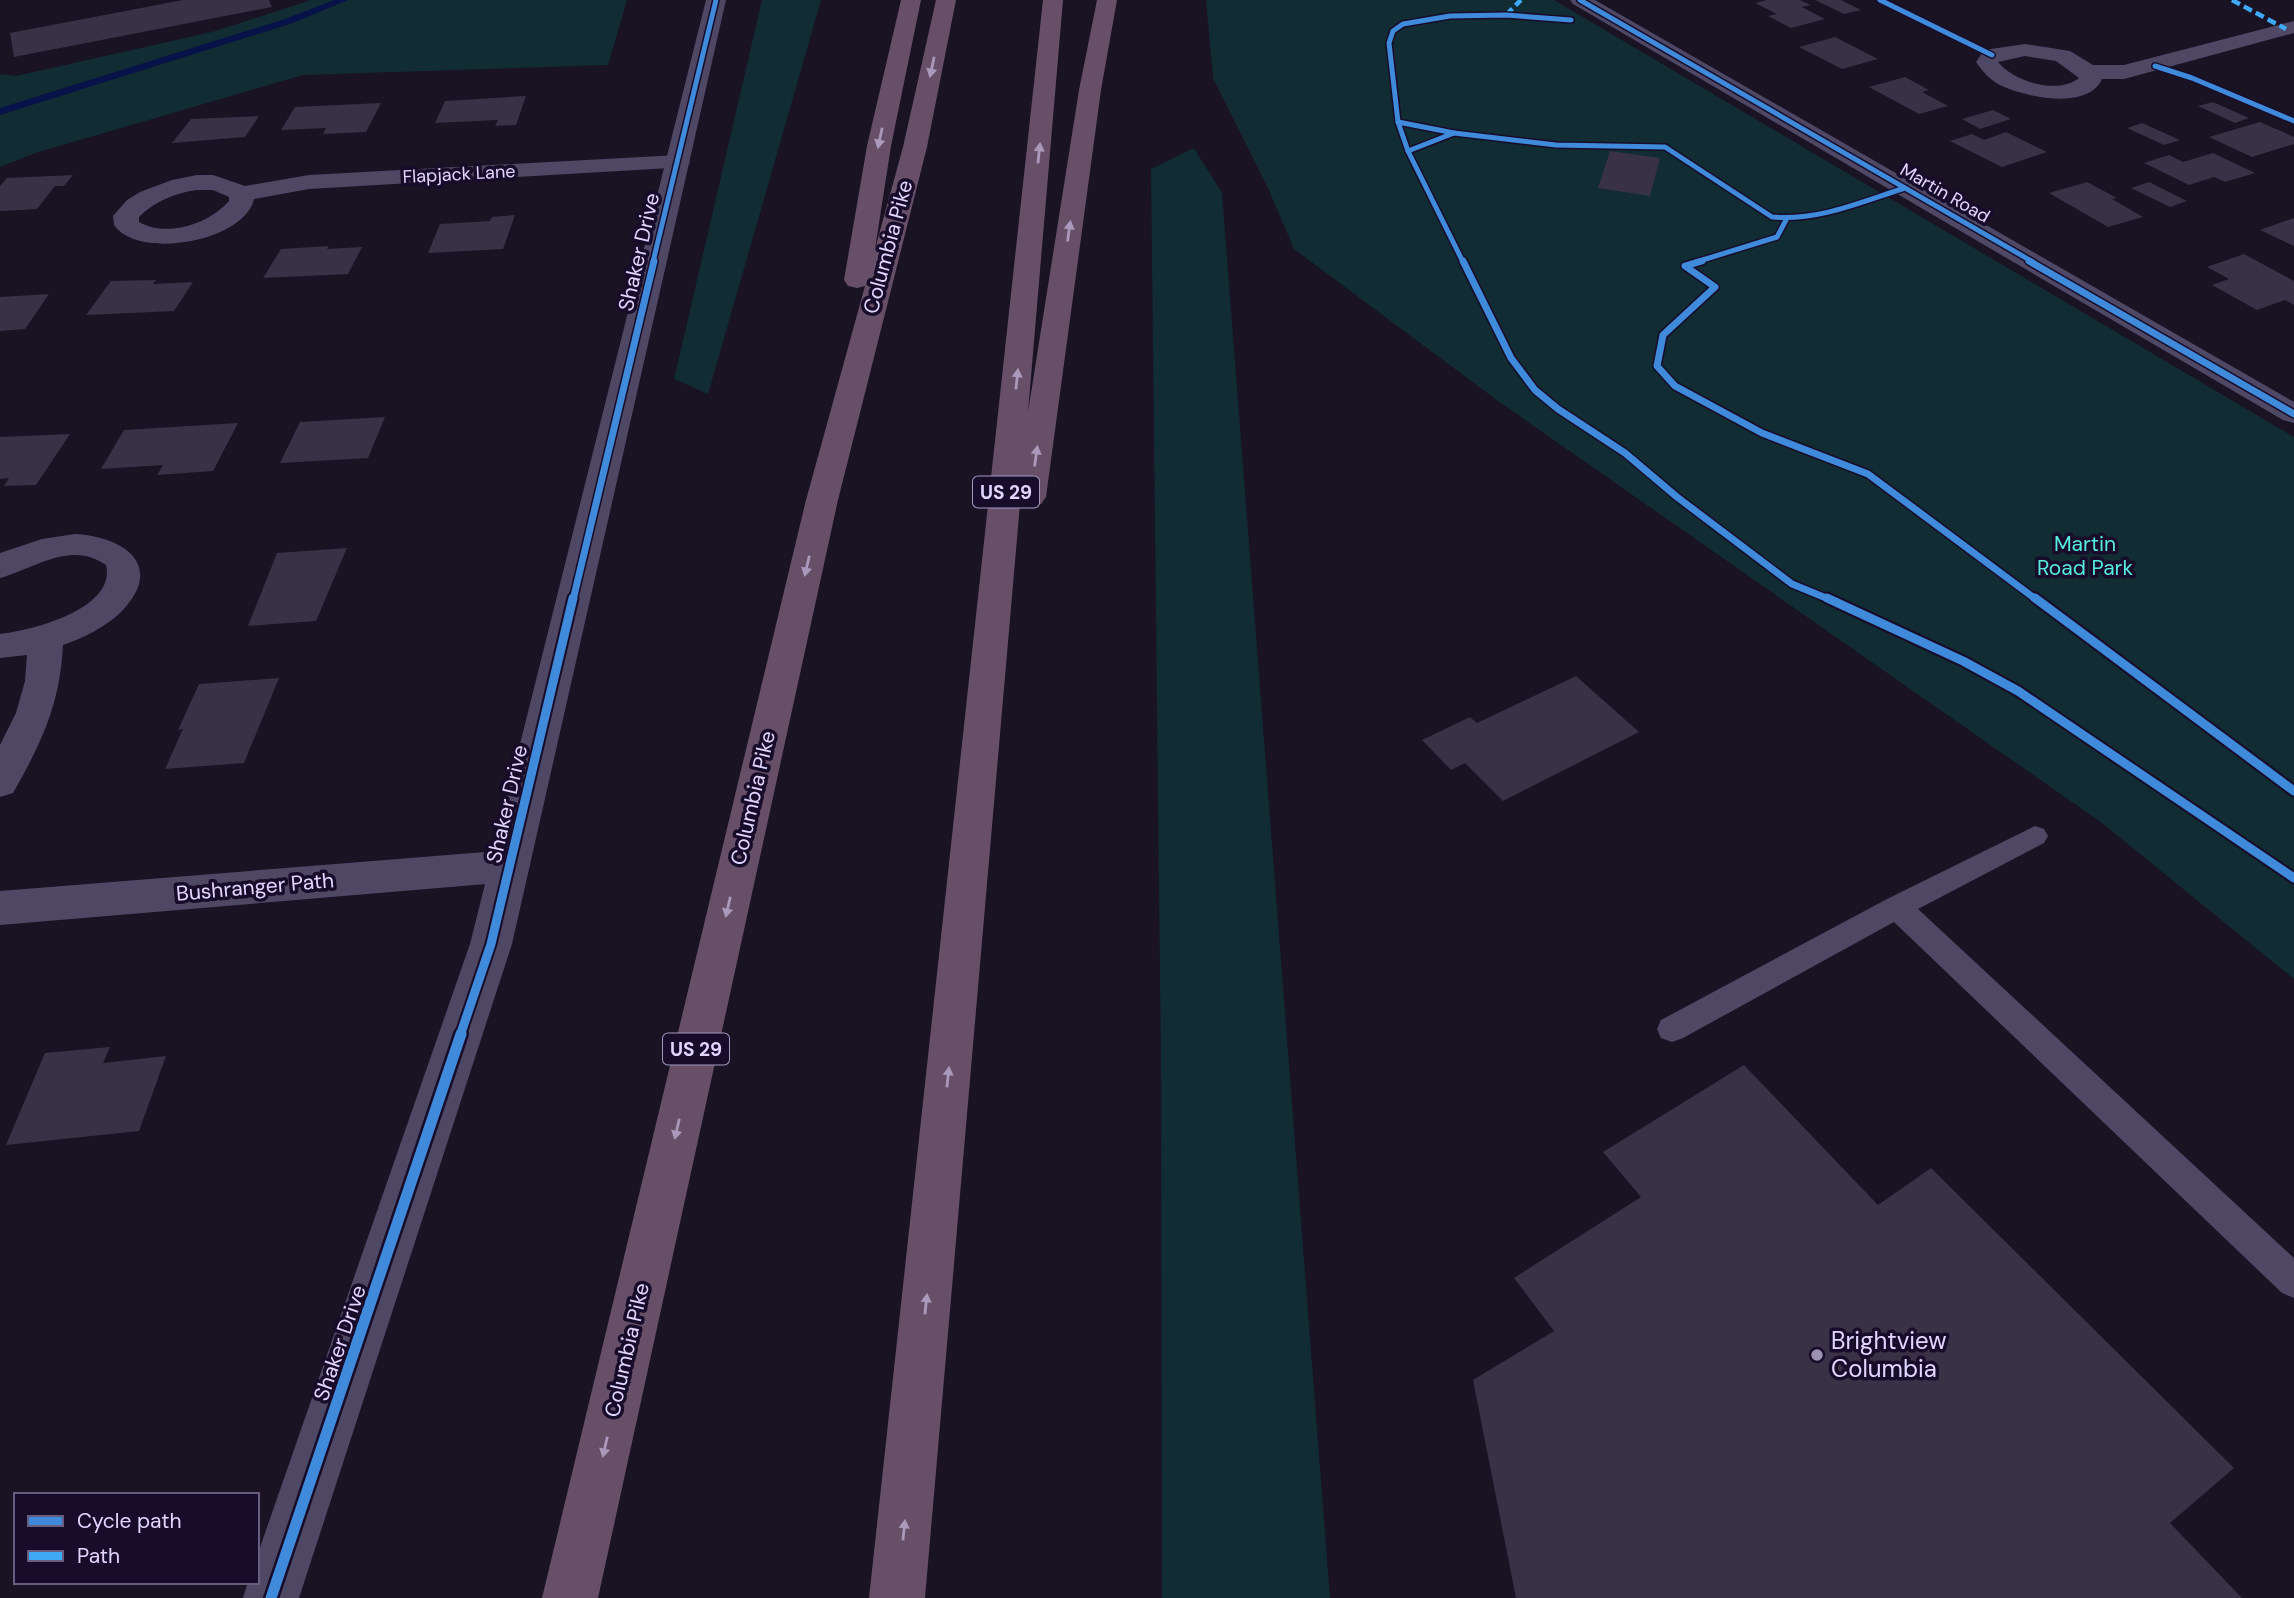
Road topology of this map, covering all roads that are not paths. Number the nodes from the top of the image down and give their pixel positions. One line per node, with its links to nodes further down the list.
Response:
1 (716, 0): 9 (street, Shaker Drive)
2 (911, 0): 12 (highway, one-way to 12)
3 (946, 0): 12 (highway, Columbia Pike / US 29, one-way to 12)
4 (1054, 0): 21 (highway, US 29, one-way to 4)
5 (1107, 0): 21 (highway, one-way to 5)
6 (1580, 0): 11 (street, Martin Road)
7 (2294, 27): 8 (street)
8 (2089, 72)
9 (678, 162): 10 (street, Flapjack Lane); 18 (street, Shaker Drive)
10 (241, 194)
11 (2294, 414)
12 (822, 500): 25 (highway, Columbia Pike / US 29, one-way to 25)
13 (0, 566): 14 (street)
14 (46, 639): 15 (street); 16 (street)
15 (0, 646)
16 (0, 783)
17 (2035, 836): 19 (lane)
18 (510, 866): 20 (street, Bushranger Path); 24 (street, Shaker Drive)
19 (1897, 907): 22 (lane); 23 (lane)
20 (0, 908)
21 (957, 984): 26 (highway, US 29, one-way to 21)
22 (1672, 1029)
23 (2294, 1281)
24 (271, 1598)
25 (570, 1598)
26 (898, 1598)

